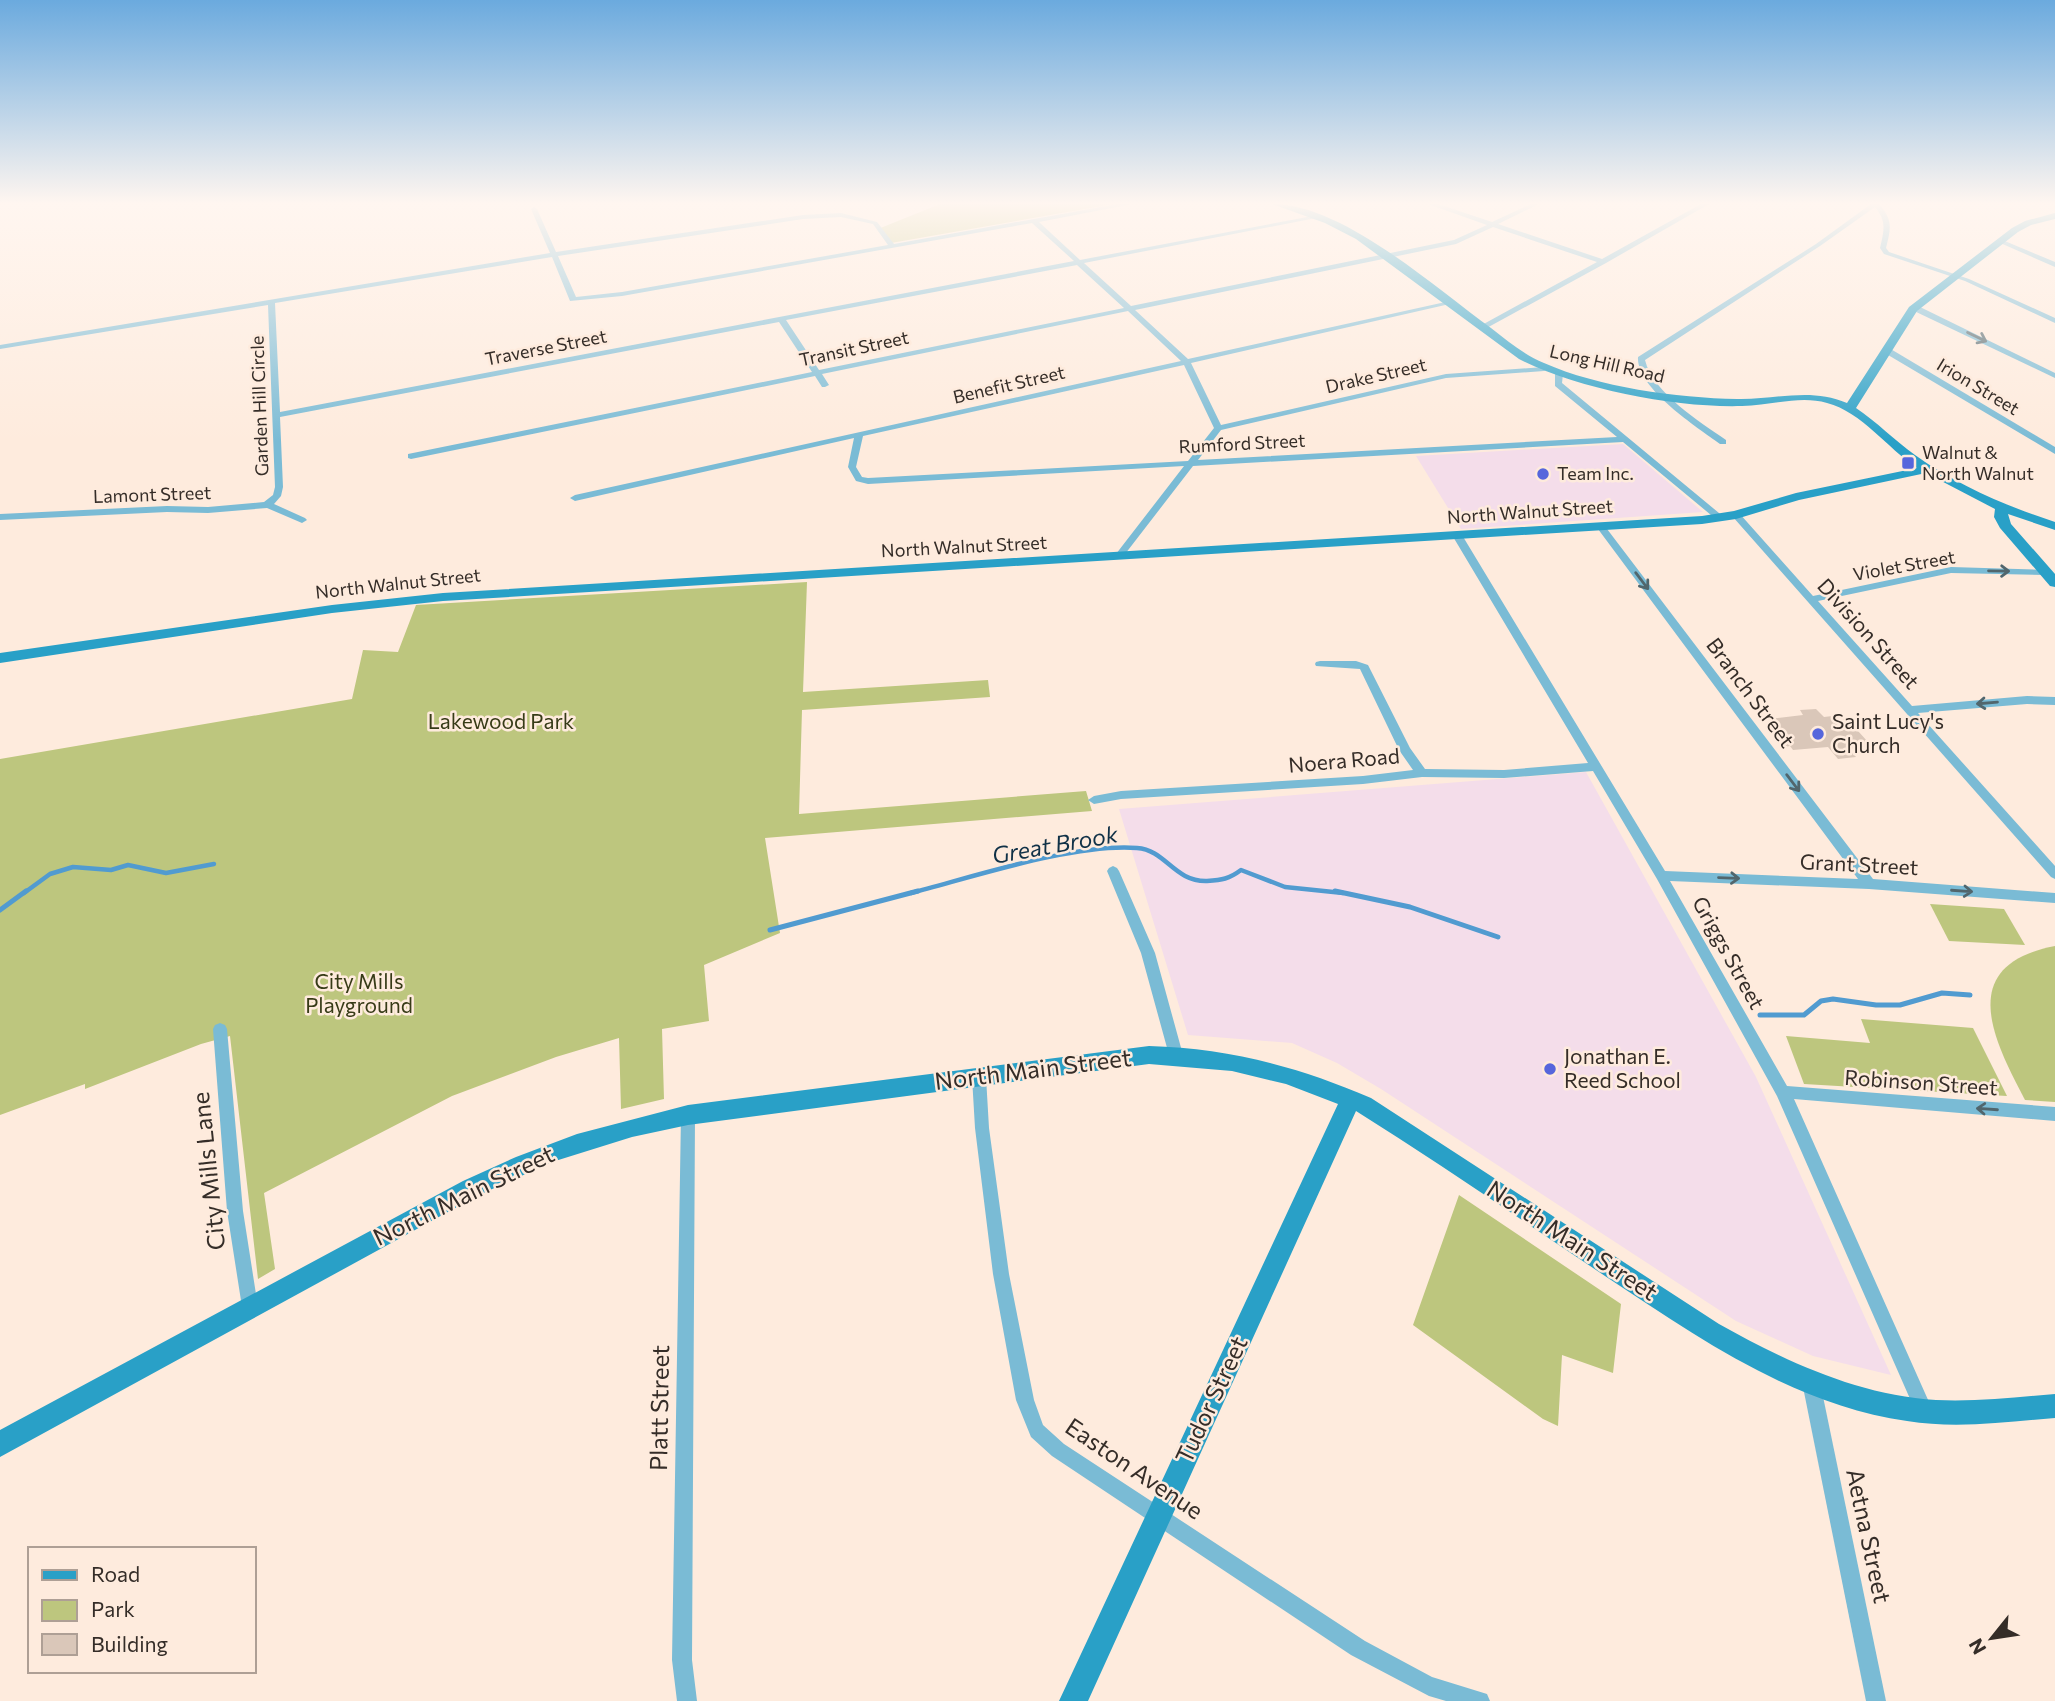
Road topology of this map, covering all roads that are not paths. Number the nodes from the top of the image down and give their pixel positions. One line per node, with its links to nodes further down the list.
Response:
1 (383, 283): 12 (street)
2 (566, 283): 3 (street)
3 (682, 283)
4 (970, 283): 16 (street, Traverse Street)
5 (1101, 283): 15 (street)
6 (1253, 283): 15 (street, Transit Street)
7 (1423, 283): 13 (street, Long Hill Road)
8 (1565, 283): 18 (street)
9 (1757, 283): 27 (street)
10 (1946, 283): 14 (street)
11 (1974, 283): 17 (street)
12 (271, 302): 19 (street); 29 (street, Garden Hill Circle)
13 (1450, 303): 18 (street, Long Hill Road); 21 (street, Benefit Street)
14 (1915, 308): 20 (street); 25 (street, one-way to 25)
15 (1129, 309): 21 (street); 23 (street, Transit Street)
16 (781, 319): 23 (street); 29 (street, Traverse Street)
17 (2055, 321)
18 (1483, 328): 22 (street, Long Hill Road)
19 (0, 347)
20 (1886, 350): 28 (street); 34 (street, Irion Street)
21 (1187, 362): 30 (street); 31 (street, Benefit Street)
22 (1544, 369): 24 (street, Long Hill Road); 30 (street, Drake Street)
23 (817, 373): 26 (street); 35 (street, Transit Street)
24 (1559, 374): 27 (street, Long Hill Road); 32 (street)
25 (2055, 376)
26 (825, 385)
27 (1665, 395): 28 (street, Long Hill Road); 33 (street)
28 (1850, 410): 37 (street, Long Hill Road)
29 (276, 415): 39 (street, Garden Hill Circle)
30 (1217, 428): 36 (street)
31 (859, 435): 36 (street, Rumford Street); 38 (street, Benefit Street)
32 (1626, 439): 36 (street, Rumford Street); 43 (street)
33 (1723, 442)
34 (2055, 452)
35 (411, 456)
36 (1190, 463): 48 (street)
37 (1928, 469): 40 (street, Long Hill Road); 41 (street, North Walnut Street)
38 (575, 498)
39 (267, 505): 42 (street, Lamont Street); 44 (street, Lamont Street)
40 (2002, 507): 45 (street, Long Hill Road); 49 (street)
41 (1736, 515): 43 (street, North Walnut Street); 50 (street, Division Street)
42 (0, 517)
43 (1720, 518): 46 (street, North Walnut Street)
44 (302, 520)
45 (2055, 526)
46 (1601, 527): 47 (street, North Walnut Street); 61 (street, Branch Street, one-way to 61)
47 (1457, 535): 48 (street, North Walnut Street); 55 (street, Griggs Street)
48 (1119, 556): 51 (street, North Walnut Street)
49 (2050, 578): 50 (street, Violet Street, one-way to 49)
50 (1812, 599): 54 (street, Division Street)
51 (0, 657)
52 (1320, 664): 56 (street)
53 (2055, 701): 54 (street, one-way to 54)
54 (1910, 710): 59 (street, Division Street)
55 (1596, 767): 56 (street, Noera Road); 60 (street, Griggs Street)
56 (1423, 773): 57 (street, Noera Road)
57 (1094, 800)
58 (1113, 871): 64 (street)
59 (2055, 874)
60 (1661, 876): 61 (street, Grant Street, one-way to 61); 66 (street, Griggs Street)
61 (1869, 884): 62 (street, Grant Street, one-way to 62)
62 (2055, 898)
63 (219, 1029): 70 (street, City Mills Lane)
64 (1175, 1055): 65 (street, North Main Street); 67 (street, North Main Street)
65 (979, 1077): 69 (street, North Main Street); 75 (street, Easton Avenue)
66 (1783, 1092): 68 (street, Robinson Street, one-way to 66); 73 (street, Griggs Street)
67 (1350, 1099): 71 (street, North Main Street); 75 (street, Tudor Street)
68 (2055, 1114)
69 (688, 1115): 70 (street, North Main Street); 76 (street, Platt Street)
70 (250, 1307): 74 (street, North Main Street)
71 (1811, 1382): 73 (street, North Main Street); 79 (street, Aetna Street)
72 (2055, 1406): 73 (street, North Main Street)
73 (1924, 1411)
74 (0, 1444)
75 (1158, 1516): 77 (street, Tudor Street); 78 (street, Easton Avenue)
76 (687, 1701)
77 (1073, 1701)
78 (1480, 1701)
79 (1876, 1701)

